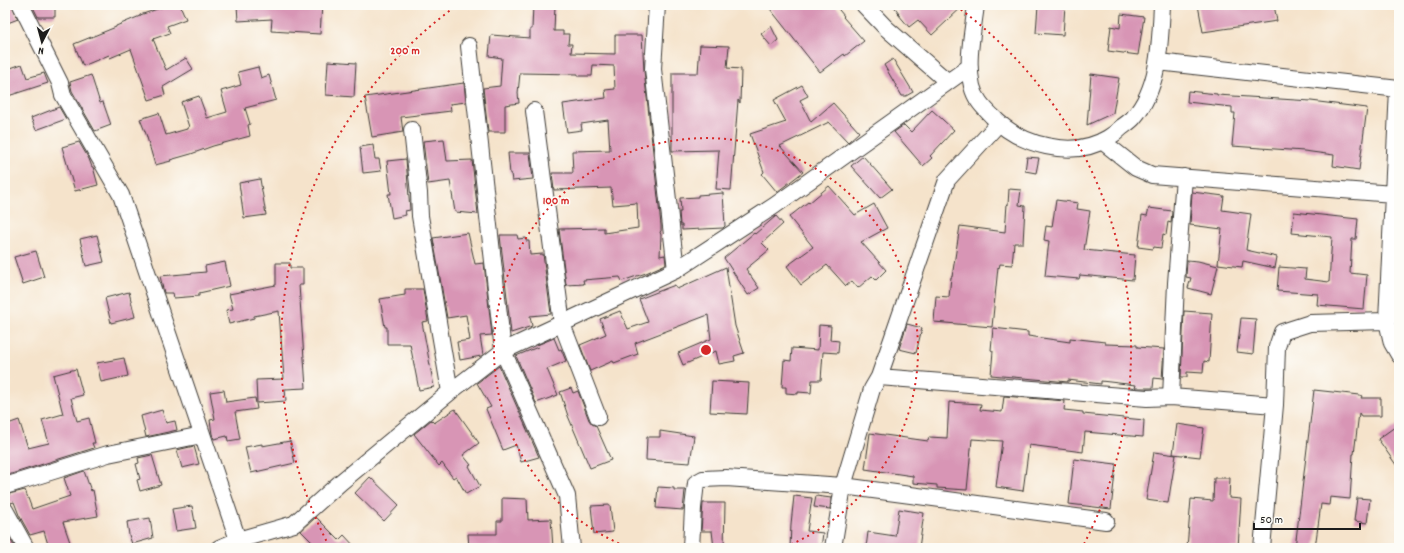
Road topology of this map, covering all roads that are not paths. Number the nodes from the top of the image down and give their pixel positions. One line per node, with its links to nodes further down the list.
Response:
1 (21, 5): 27 (street)
2 (657, 5): 17 (street)
3 (864, 5): 9 (street)
4 (976, 5): 8 (street)
5 (1162, 5): 7 (street)
6 (469, 46): 20 (street)
7 (1158, 62): 10 (street); 14 (street)
8 (969, 67): 9 (street); 12 (street)
9 (948, 82): 17 (street)
10 (1399, 89): 16 (street)
11 (534, 111): 19 (street)
12 (998, 124): 14 (street); 22 (street)
13 (412, 130): 23 (street)
14 (1102, 141): 15 (street)
15 (1184, 177): 16 (street); 24 (street)
16 (1393, 194): 18 (street)
17 (676, 270): 19 (street)
18 (1387, 321): 21 (street); 25 (street)
19 (562, 324): 20 (street); 26 (street)
20 (503, 351): 23 (street); 35 (street)
21 (1399, 355)
22 (879, 377): 24 (street); 29 (street)
23 (450, 392): 32 (street)
24 (1171, 398): 25 (street)
25 (1275, 405): 38 (street)
26 (598, 417)
27 (202, 435): 28 (street); 32 (street)
28 (5, 486)
29 (843, 486): 31 (street); 36 (street); 37 (street)
30 (5, 510): 33 (street)
31 (1106, 521)
32 (238, 540): 34 (street)
33 (26, 548)
34 (219, 548)
35 (572, 548)
36 (692, 548)
37 (833, 548)
38 (1262, 548)

